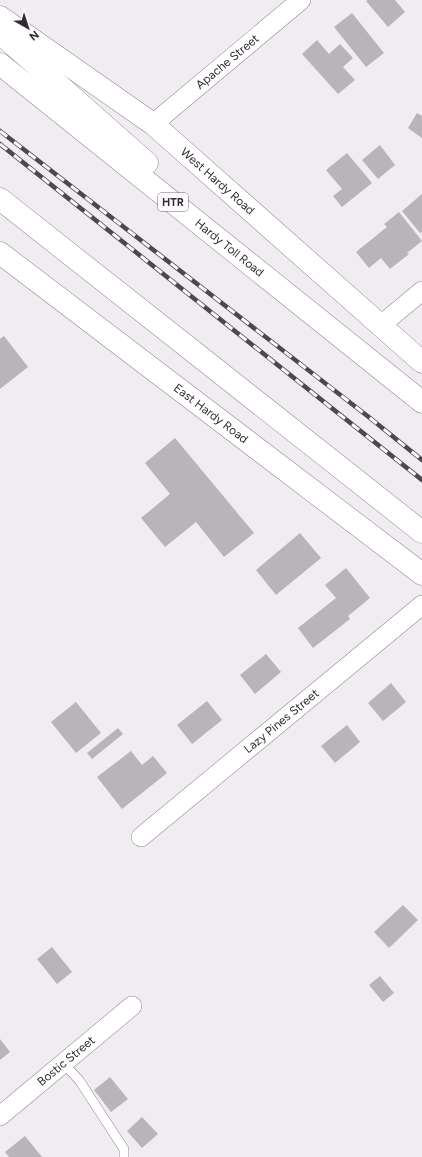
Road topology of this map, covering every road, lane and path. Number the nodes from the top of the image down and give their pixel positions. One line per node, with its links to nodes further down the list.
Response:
1 (301, 0): 5 (street, Apache Street)
2 (0, 17): 5 (main road, West Hardy Road)
3 (0, 33): 12 (main road)
4 (0, 64): 12 (main road, Hardy Toll Road / HTR)
5 (153, 124): 11 (main road, West Hardy Road)
6 (0, 199): 8 (main road)
7 (0, 206): 8 (main road)
8 (46, 235): 15 (main road)
9 (0, 253): 16 (main road, East Hardy Road)
10 (422, 291): 11 (street)
11 (381, 325): 13 (main road, West Hardy Road)
12 (346, 341): 14 (main road, Hardy Toll Road / HTR)
13 (422, 362)
14 (422, 402)
15 (422, 532)
16 (422, 574)
17 (422, 605): 18 (street, Lazy Pines Street)
18 (141, 836)
19 (132, 1006): 20 (street, Bostic Street)
20 (63, 1063): 21 (street, Bostic Street); 22 (lane)
21 (0, 1116)
22 (124, 1157)

